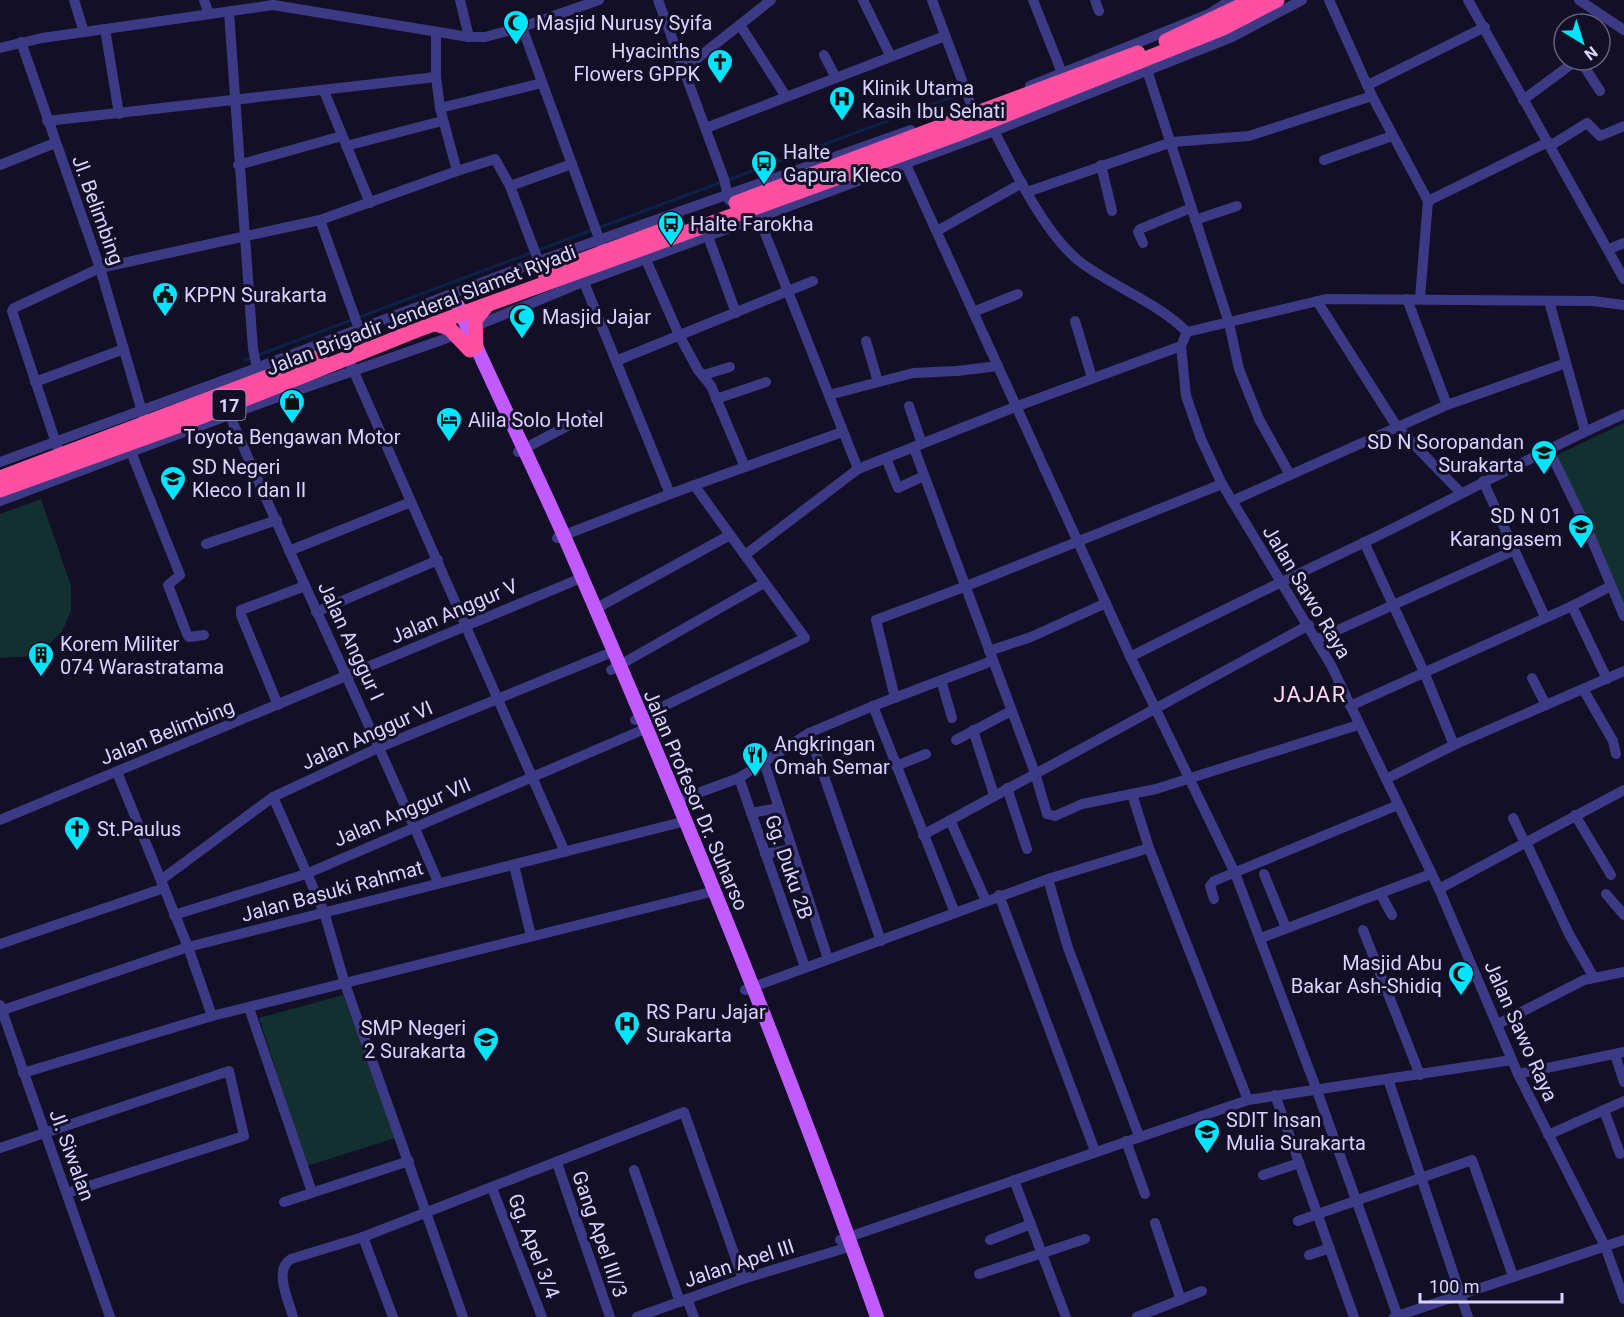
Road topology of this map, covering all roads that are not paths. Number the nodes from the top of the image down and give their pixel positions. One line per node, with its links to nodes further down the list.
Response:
1 (74, 0): 28 (street)
2 (204, 0): 22 (street)
3 (460, 0): 32 (street)
4 (599, 0): 19 (street)
5 (658, 0): 39 (street)
6 (771, 0): 23 (street)
7 (863, 0): 37 (street)
8 (932, 0): 31 (street)
9 (1033, 0): 44 (street)
10 (1095, 0): 20 (street)
11 (1231, 0): 30 (street)
12 (1253, 0): 30 (highway, 17)
13 (1277, 0): 35 (highway, 17)
14 (1302, 0): 35 (street)
15 (1329, 0): 47 (street)
16 (1468, 0): 25 (street)
17 (1579, 0): 27 (street)
18 (273, 3): 21 (street); 29 (street)
19 (566, 5): 24 (street)
20 (1099, 11)
21 (229, 12): 22 (street); 52 (street)
22 (209, 14): 26 (street)
23 (740, 25): 39 (street); 50 (street)
24 (522, 27): 32 (street); 46 (street)
25 (1485, 27): 47 (street); 53 (street)
26 (105, 29): 28 (street); 57 (street)
27 (1624, 30)
28 (84, 32): 33 (street)
29 (435, 34): 32 (street); 45 (street)
30 (1171, 34): 35 (highway, 17)
31 (945, 36): 37 (street); 56 (street)
32 (469, 37)
33 (21, 42): 34 (street); 58 (street, Jl. Belimbing)
34 (0, 48)
35 (1160, 49): 38 (highway, 17); 40 (highway, 17)
36 (824, 55): 43 (street)
37 (890, 55): 43 (street)
38 (1145, 66): 40 (highway, 17); 65 (street)
39 (684, 69): 61 (street)
40 (1110, 69): 44 (highway, 17); 44 (street)
41 (1562, 72): 53 (street)
42 (1587, 72): 49 (street)
43 (835, 76): 50 (street)
44 (1065, 76): 54 (highway, 17); 54 (street)
45 (436, 77): 48 (street); 55 (street)
46 (542, 83): 55 (street); 70 (street)
47 (1368, 85): 51 (street)
48 (324, 91): 52 (street); 64 (street)
49 (1600, 91)
50 (785, 95): 61 (street)
51 (1372, 96): 63 (street); 65 (street)
52 (236, 100): 57 (street); 72 (street)
53 (1523, 100): 67 (street)
54 (1018, 105): 56 (highway, 17); 60 (highway, 17)
55 (440, 108): 59 (street)
56 (973, 112): 68 (highway, 17)
57 (119, 114): 58 (street)
58 (48, 121): 66 (street, Jl. Belimbing)
59 (442, 121): 64 (street); 75 (street)
60 (991, 126): 68 (highway, 17); 77 (street)
61 (706, 128): 78 (street)
62 (1623, 129): 67 (street)
63 (1392, 136): 69 (street); 79 (street)
64 (344, 141): 72 (street); 80 (street)
65 (1172, 142): 73 (street); 83 (street)
66 (55, 143): 71 (street); 96 (street, Jl. Belimbing)
67 (1549, 144): 79 (street); 93 (street)
68 (905, 148): 74 (highway, 17); 82 (highway, 17); 88 (street)
69 (1324, 160)
70 (572, 164): 76 (street); 89 (street)
71 (0, 165)
72 (238, 165): 90 (street)
73 (1101, 165): 77 (street); 84 (street)
74 (818, 167): 78 (street); 82 (highway, 17)
75 (457, 171): 76 (street); 80 (street)
76 (510, 186): 95 (street)
77 (1024, 188): 88 (street); 113 (street)
78 (728, 196): 82 (highway, Jalan Brigadir Jenderal Slamet Riyadi / 17); 89 (highway, Jalan Brigadir Jenderal Slamet Riyadi / 17)
79 (1428, 201): 102 (street)
80 (370, 203): 85 (street)
81 (1237, 206): 86 (street)
82 (755, 208): 87 (highway, Jalan Brigadir Jenderal Slamet Riyadi / 17); 100 (street)
83 (1191, 208): 86 (street); 91 (street)
84 (1112, 211)
85 (320, 220): 90 (street); 112 (street)
86 (1196, 220): 111 (street)
87 (706, 231): 94 (highway, Jalan Brigadir Jenderal Slamet Riyadi / 17); 108 (street)
88 (937, 231): 107 (street)
89 (598, 236): 95 (highway, Jalan Brigadir Jenderal Slamet Riyadi / 17)
90 (245, 237): 96 (street); 125 (street)
91 (1143, 243)
92 (1624, 243): 93 (street)
93 (1609, 249): 98 (street)
94 (644, 254): 97 (highway, Jalan Brigadir Jenderal Slamet Riyadi / 17); 114 (street)
95 (538, 259): 110 (highway, Jalan Brigadir Jenderal Slamet Riyadi / 17); 112 (street)
96 (100, 268): 117 (street, Jl. Belimbing); 128 (street)
97 (581, 277): 110 (street); 110 (highway, Jalan Brigadir Jenderal Slamet Riyadi / 17); 120 (street)
98 (1624, 279)
99 (813, 281): 100 (street)
100 (790, 291): 108 (street); 131 (street)
101 (1018, 294): 107 (street)
102 (1420, 298): 103 (street); 105 (street)
103 (1407, 299): 104 (street); 133 (street)
104 (1317, 301): 111 (street); 140 (street)
105 (1550, 301): 106 (street); 121 (street)
106 (1623, 303)
107 (974, 312): 122 (street)
108 (736, 313): 114 (street)
109 (1075, 321): 127 (street)
110 (461, 322): 112 (highway, Jalan Brigadir Jenderal Slamet Riyadi / 17); 118 (highway); 119 (highway, Jalan Brigadir Jenderal Slamet Riyadi / 17); 124 (street)
111 (1229, 323): 113 (street); 152 (street)
112 (357, 326): 125 (highway, Jalan Brigadir Jenderal Slamet Riyadi / 17)
113 (1187, 332): 116 (street)
114 (679, 335): 120 (street); 126 (street)
115 (866, 341): 130 (street)
116 (1181, 346): 127 (street); 156 (street, Jalan Sawo Raya)
117 (124, 349): 128 (street); 137 (street, Jl. Belimbing)
118 (473, 349): 145 (main road, Jalan Profesor Dr. Suharso)
119 (346, 357): 124 (street); 125 (highway, Jalan Brigadir Jenderal Slamet Riyadi / 17)
120 (616, 361): 160 (street)
121 (1566, 363): 133 (street); 141 (street)
122 (998, 366): 130 (street); 136 (street)
123 (730, 367): 126 (street)
124 (354, 372): 125 (street); 163 (street)
125 (258, 375): 135 (highway, Jalan Brigadir Jenderal Slamet Riyadi / 17); 135 (highway, Jalan Brigadir Jenderal Slamet Riyadi / 17)
126 (704, 375): 132 (street)
127 (1092, 378): 136 (street)
128 (35, 382): 143 (street)
129 (766, 382): 132 (street)
130 (878, 382): 131 (street)
131 (829, 395): 142 (street)
132 (716, 399): 150 (street)
133 (1447, 405): 140 (street)
134 (909, 406): 144 (street)
135 (218, 407): 137 (highway, Jalan Brigadir Jenderal Slamet Riyadi / 17); 147 (street); 158 (highway, Jalan Brigadir Jenderal Slamet Riyadi / 17); 164 (street, Jalan Anggur I)
136 (1015, 407): 144 (street); 167 (street)
137 (142, 413): 143 (highway, Jalan Brigadir Jenderal Slamet Riyadi / 17)
138 (1624, 414): 141 (street)
139 (588, 416): 145 (street)
140 (1397, 427): 152 (street); 159 (street)
141 (1585, 431): 146 (street)
142 (843, 432): 150 (street); 151 (street)
143 (54, 439): 149 (street); 154 (highway, Jalan Brigadir Jenderal Slamet Riyadi / 17)
144 (918, 446): 148 (street); 153 (street)
145 (521, 450): 166 (main road, Jalan Profesor Dr. Suharso)
146 (1549, 450): 155 (street); 178 (street)
147 (131, 452): 161 (street); 189 (street)
148 (886, 459): 151 (street); 153 (street)
149 (0, 462)
150 (745, 468): 157 (street)
151 (858, 469): 172 (street)
152 (1290, 475): 162 (street)
153 (924, 476): 179 (street)
154 (0, 478)
155 (1484, 481): 159 (street); 171 (street)
156 (1222, 484): 162 (street, Jalan Sawo Raya); 167 (street)
157 (694, 485): 160 (street); 165 (street)
158 (0, 490)
159 (1460, 492): 168 (street)
160 (670, 494): 166 (street)
161 (0, 501)
162 (1232, 501): 175 (street, Jalan Sawo Raya)
163 (411, 502): 170 (street); 173 (street)
164 (277, 520): 169 (street); 170 (street, Jalan Anggur I)
165 (730, 535): 172 (street); 183 (street)
166 (560, 537): 174 (main road, Jalan Profesor Dr. Suharso); 183 (main road, Jalan Profesor Dr. Suharso)
167 (1078, 541): 179 (street); 180 (street)
168 (1364, 542): 175 (street); 181 (street)
169 (206, 544)
170 (289, 550): 177 (street, Jalan Anggur I)
171 (1515, 550): 181 (street); 186 (street)
172 (745, 555): 176 (street)
173 (438, 560): 184 (street); 187 (street)
174 (574, 581): 187 (street, Jalan Anggur V); 191 (main road, Jalan Profesor Dr. Suharso)
175 (1279, 581): 188 (street, Jalan Sawo Raya); 193 (street)
176 (764, 583): 194 (street); 211 (street, Jalan Anggur VII)
177 (305, 586): 184 (street, Jalan Anggur I); 204 (street)
178 (1611, 586): 182 (street); 185 (street)
179 (964, 587): 192 (street); 202 (street)
180 (1106, 603): 192 (street); 193 (street)
181 (1393, 606): 190 (street); 196 (street)
182 (1572, 606): 186 (street); 199 (street)
183 (595, 609): 194 (main road, Jalan Profesor Dr. Suharso)
184 (316, 612): 197 (street, Jalan Anggur I)
185 (1623, 613)
186 (1545, 617): 196 (street)
187 (466, 625): 197 (street, Jalan Anggur V); 203 (street)
188 (1309, 625): 190 (street, Jalan Sawo Raya); 208 (street)
189 (204, 635)
190 (1318, 639): 207 (street, Jalan Sawo Raya)
191 (605, 654): 194 (main road, Jalan Profesor Dr. Suharso); 203 (street, Jalan Anggur VI)
192 (991, 656): 200 (street); 209 (street)
193 (1130, 657): 208 (street)
194 (615, 668): 211 (main road, Jalan Profesor Dr. Suharso)
195 (1624, 671): 199 (street)
196 (1424, 672): 207 (street); 216 (street)
197 (348, 676): 204 (street, Jalan Belimbing); 217 (street, Jalan Anggur I)
198 (1532, 678): 205 (street)
199 (1606, 679): 201 (street)
200 (941, 680): 202 (street); 210 (street)
201 (1583, 689): 205 (street); 219 (street)
202 (895, 698): 206 (street)
203 (498, 699): 217 (street, Jalan Anggur VI); 224 (street)
204 (278, 705): 222 (street, Jalan Belimbing)
205 (1546, 705): 216 (street)
206 (873, 706): 214 (street); 221 (street)
207 (1350, 706): 212 (street, Jalan Sawo Raya)
208 (1156, 710): 223 (street); 226 (street)
209 (1011, 711): 213 (street); 223 (street)
210 (952, 718)
211 (638, 723): 224 (street, Jalan Anggur VII); 233 (main road, Jalan Profesor Dr. Suharso)
212 (1358, 725): 226 (street); 227 (street, Jalan Sawo Raya)
213 (973, 730): 215 (street); 231 (street)
214 (809, 733): 220 (street); 275 (street)
215 (956, 740)
216 (1454, 745): 227 (street)
217 (380, 747): 232 (street, Jalan Anggur VI); 242 (street, Jalan Anggur I)
218 (926, 754): 221 (street)
219 (1616, 754)
220 (764, 762): 225 (street); 235 (street)
221 (896, 766): 243 (street)
222 (117, 772): 239 (street, Jalan Belimbing); 258 (street)
223 (1035, 773): 228 (street); 230 (street)
224 (532, 776): 242 (street, Jalan Anggur VII); 248 (street)
225 (739, 778): 233 (street); 236 (street, Gg. Duku 2B)
226 (1189, 778): 230 (street); 252 (street)
227 (1386, 779): 234 (street, Jalan Sawo Raya)
228 (1007, 788): 231 (street); 247 (street)
229 (1624, 790): 237 (street)
230 (1132, 794): 245 (street)
231 (994, 795): 240 (street)
232 (273, 797): 251 (street); 258 (street, Jalan Anggur VI)
233 (673, 802): 241 (main road, Jalan Profesor Dr. Suharso)
234 (1398, 806): 252 (street); 254 (street, Jalan Sawo Raya)
235 (778, 808): 236 (street); 246 (street)
236 (751, 813): 249 (street, Gg. Duku 2B)
237 (1575, 815): 244 (street); 255 (street)
238 (1513, 818): 244 (street)
239 (0, 820)
240 (950, 820): 243 (street); 265 (street)
241 (681, 822): 248 (street, Jalan Basuki Rahmat); 260 (main road, Jalan Profesor Dr. Suharso); 283 (main road, Jalan Profesor Dr. Suharso)
242 (414, 826): 251 (street, Jalan Anggur VII); 257 (street, Jalan Anggur I)
243 (923, 835): 267 (street)
244 (1525, 842): 259 (street); 281 (street)
245 (1149, 848): 256 (street); 297 (street)
246 (792, 849): 249 (street); 278 (street)
247 (1027, 849)
248 (565, 852): 250 (street, Jalan Basuki Rahmat)
249 (765, 854): 279 (street, Gg. Duku 2B)
250 (514, 865): 257 (street, Jalan Basuki Rahmat); 273 (street)
251 (306, 873): 266 (street); 268 (street, Jalan Anggur VII)
252 (1235, 873): 264 (street); 274 (street)
253 (1264, 874): 271 (street)
254 (1431, 874): 259 (street, Jalan Sawo Raya); 261 (street)
255 (1611, 875)
256 (1048, 879): 263 (street); 302 (street)
257 (438, 882): 266 (street, Jalan Basuki Rahmat)
258 (163, 884): 268 (street); 276 (street, Jalan Anggur VI)
259 (1439, 889): 287 (street, Jalan Sawo Raya)
260 (707, 893): 273 (street); 283 (main road, Jalan Profesor Dr. Suharso)
261 (1380, 893): 269 (street); 271 (street)
262 (1606, 894): 270 (street)
263 (999, 896): 265 (street); 305 (street)
264 (1214, 899)
265 (986, 901): 267 (street)
266 (324, 912): 277 (street, Jalan Basuki Rahmat); 282 (street)
267 (955, 913): 275 (street)
268 (174, 915): 277 (street)
269 (1392, 915)
270 (1624, 915)
271 (1286, 928): 274 (street)
272 (1363, 930): 292 (street)
273 (531, 936): 282 (street)
274 (1261, 938): 295 (street)
275 (880, 941): 278 (street)
276 (0, 944)
277 (189, 947): 285 (street, Jalan Basuki Rahmat); 286 (street)
278 (828, 959): 279 (street)
279 (805, 967): 283 (street)
280 (1624, 972): 281 (street)
281 (1593, 976): 287 (street)
282 (345, 984): 284 (street); 307 (street)
283 (749, 988): 329 (main road, Jalan Profesor Dr. Suharso)
284 (249, 1008): 286 (street); 315 (street)
285 (1, 1009): 290 (street, Jl. Siwalan)
286 (212, 1016): 290 (street)
287 (1498, 1024): 289 (street, Jalan Sawo Raya)
288 (1620, 1054): 291 (street); 294 (street)
289 (1512, 1060): 291 (street, Jalan Sawo Raya); 292 (street, Jalan Apel III)
290 (23, 1073): 300 (street, Jl. Siwalan)
291 (1518, 1074): 301 (street, Jalan Sawo Raya)
292 (1420, 1075): 293 (street, Jalan Apel III)
293 (1388, 1079): 295 (street, Jalan Apel III); 312 (street)
294 (1624, 1082)
295 (1316, 1088): 296 (street, Jalan Apel III); 318 (street)
296 (1275, 1095): 297 (street, Jalan Apel III); 309 (street)
297 (1248, 1100): 302 (street, Jalan Apel III)
298 (1624, 1101): 299 (street)
299 (1604, 1110): 301 (street); 306 (street)
300 (45, 1134): 304 (street); 316 (street, Jl. Siwalan); 316 (street)
301 (1548, 1135): 330 (street, Jalan Sawo Raya)
302 (1139, 1136): 303 (street, Jalan Apel III)
303 (1126, 1141): 305 (street, Jalan Apel III); 317 (street)
304 (0, 1148)
305 (1095, 1151): 313 (street, Jalan Apel III)
306 (1620, 1154)
307 (409, 1161): 315 (street); 320 (street)
308 (557, 1162): 314 (street); 336 (street); 349 (street, Gang Apel III/3)
309 (1299, 1162): 311 (street); 321 (street)
310 (634, 1170): 340 (street)
311 (1263, 1175)
312 (1420, 1178): 318 (street); 335 (street); 338 (street)
313 (1014, 1180): 324 (street); 329 (street, Jalan Apel III)
314 (492, 1188): 320 (street); 348 (street, Gg. Apel 3/4)
315 (312, 1192): 319 (street)
316 (67, 1193): 344 (street, Jl. Siwalan)
317 (1145, 1194)
318 (1356, 1201): 321 (street); 343 (street)
319 (284, 1202)
320 (427, 1211): 325 (street); 347 (street)
321 (1319, 1215): 322 (street); 331 (street)
322 (1298, 1221)
323 (1155, 1223): 341 (street)
324 (1031, 1224): 327 (street); 332 (street)
325 (363, 1236): 345 (street); 346 (street)
326 (1085, 1239): 332 (street)
327 (990, 1240)
328 (1624, 1240): 330 (street)
329 (846, 1243): 336 (street, Jalan Apel III); 351 (main road, Jalan Profesor Dr. Suharso); 352 (main road, Jalan Profesor Dr. Suharso)
330 (1605, 1245): 335 (street); 339 (street, Jalan Sawo Raya)
331 (1330, 1248): 333 (street); 355 (street)
332 (1042, 1253): 334 (street); 353 (street)
333 (1309, 1255)
334 (979, 1274)
335 (1513, 1276): 338 (street)
336 (742, 1279): 340 (street, Jalan Apel III)
337 (1202, 1292): 341 (street)
338 (1460, 1294): 343 (street); 356 (street)
339 (1624, 1299)
340 (684, 1300): 342 (street, Jalan Apel III); 350 (street)
341 (1180, 1300): 354 (street)
342 (643, 1316)
343 (1396, 1316)
344 (110, 1317)
345 (293, 1317)
346 (393, 1317)
347 (463, 1317)
348 (542, 1317)
349 (610, 1317)
350 (694, 1317)
351 (869, 1317)
352 (877, 1317)
353 (1066, 1317)
354 (1137, 1317)
355 (1354, 1317)
356 (1468, 1317)

